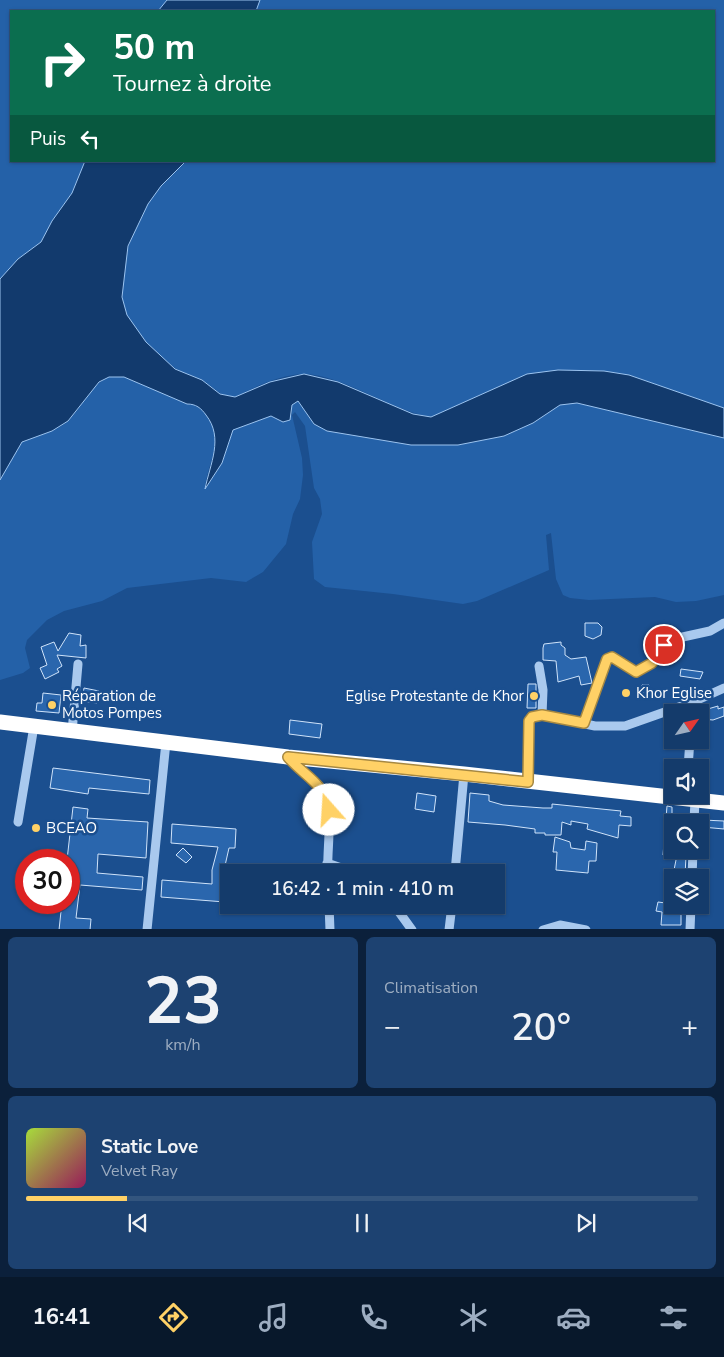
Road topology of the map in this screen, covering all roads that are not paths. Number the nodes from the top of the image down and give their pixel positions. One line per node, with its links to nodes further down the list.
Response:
1 (724, 623): 8 (street)
2 (78, 664): 10 (street)
3 (540, 666): 6 (street)
4 (724, 688): 5 (street)
5 (693, 702): 8 (street)
6 (542, 715): 8 (street); 14 (street)
7 (0, 722): 9 (highway)
8 (584, 723)
9 (34, 726): 10 (highway); 18 (street)
10 (72, 732): 11 (highway)
11 (166, 742): 12 (highway); 25 (street)
12 (288, 757): 13 (highway); 19 (street)
13 (464, 774): 14 (highway); 20 (street)
14 (528, 782): 15 (highway)
15 (664, 796)
16 (709, 801): 17 (highway)
17 (724, 804)
18 (18, 822)
19 (327, 864)
20 (456, 864)
21 (330, 914): 26 (street)
22 (400, 914): 27 (street)
23 (451, 914): 28 (street)
24 (691, 914): 31 (street)
25 (147, 929)
26 (330, 929)
27 (411, 929)
28 (449, 929)
29 (546, 929): 30 (street)
30 (581, 929)
31 (690, 929)

